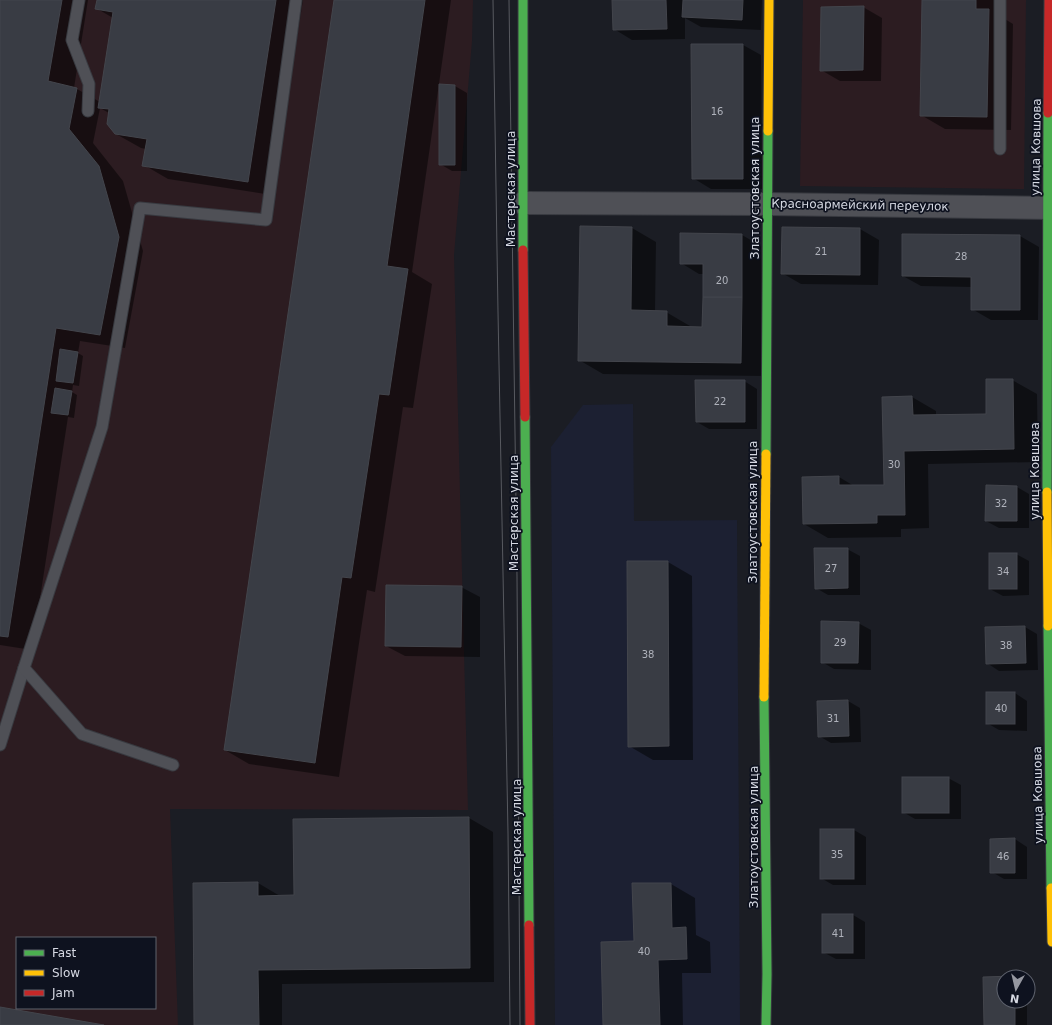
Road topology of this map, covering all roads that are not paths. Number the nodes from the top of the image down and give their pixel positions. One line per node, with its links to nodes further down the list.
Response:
1 (79, 0): 7 (lane)
2 (296, 0): 13 (lane)
3 (523, 0): 9 (main road, Мастерская улица)
4 (769, 0): 10 (main road, Златоустовская улица)
5 (1000, 0): 8 (lane)
6 (1049, 0): 11 (main road, улица Ковшова)
7 (88, 111)
8 (1000, 149)
9 (523, 202): 10 (street, Красноармейский переулок); 18 (main road, Мастерская улица)
10 (767, 204): 11 (street, Красноармейский переулок); 19 (main road, Златоустовская улица)
11 (1049, 208): 12 (main road, улица Ковшова)
12 (1050, 651): 16 (main road, улица Ковшова)
13 (24, 668): 14 (lane); 15 (lane)
14 (0, 745)
15 (173, 765)
16 (1051, 857): 17 (main road, улица Ковшова)
17 (1052, 942)
18 (530, 1025)
19 (766, 1025)

